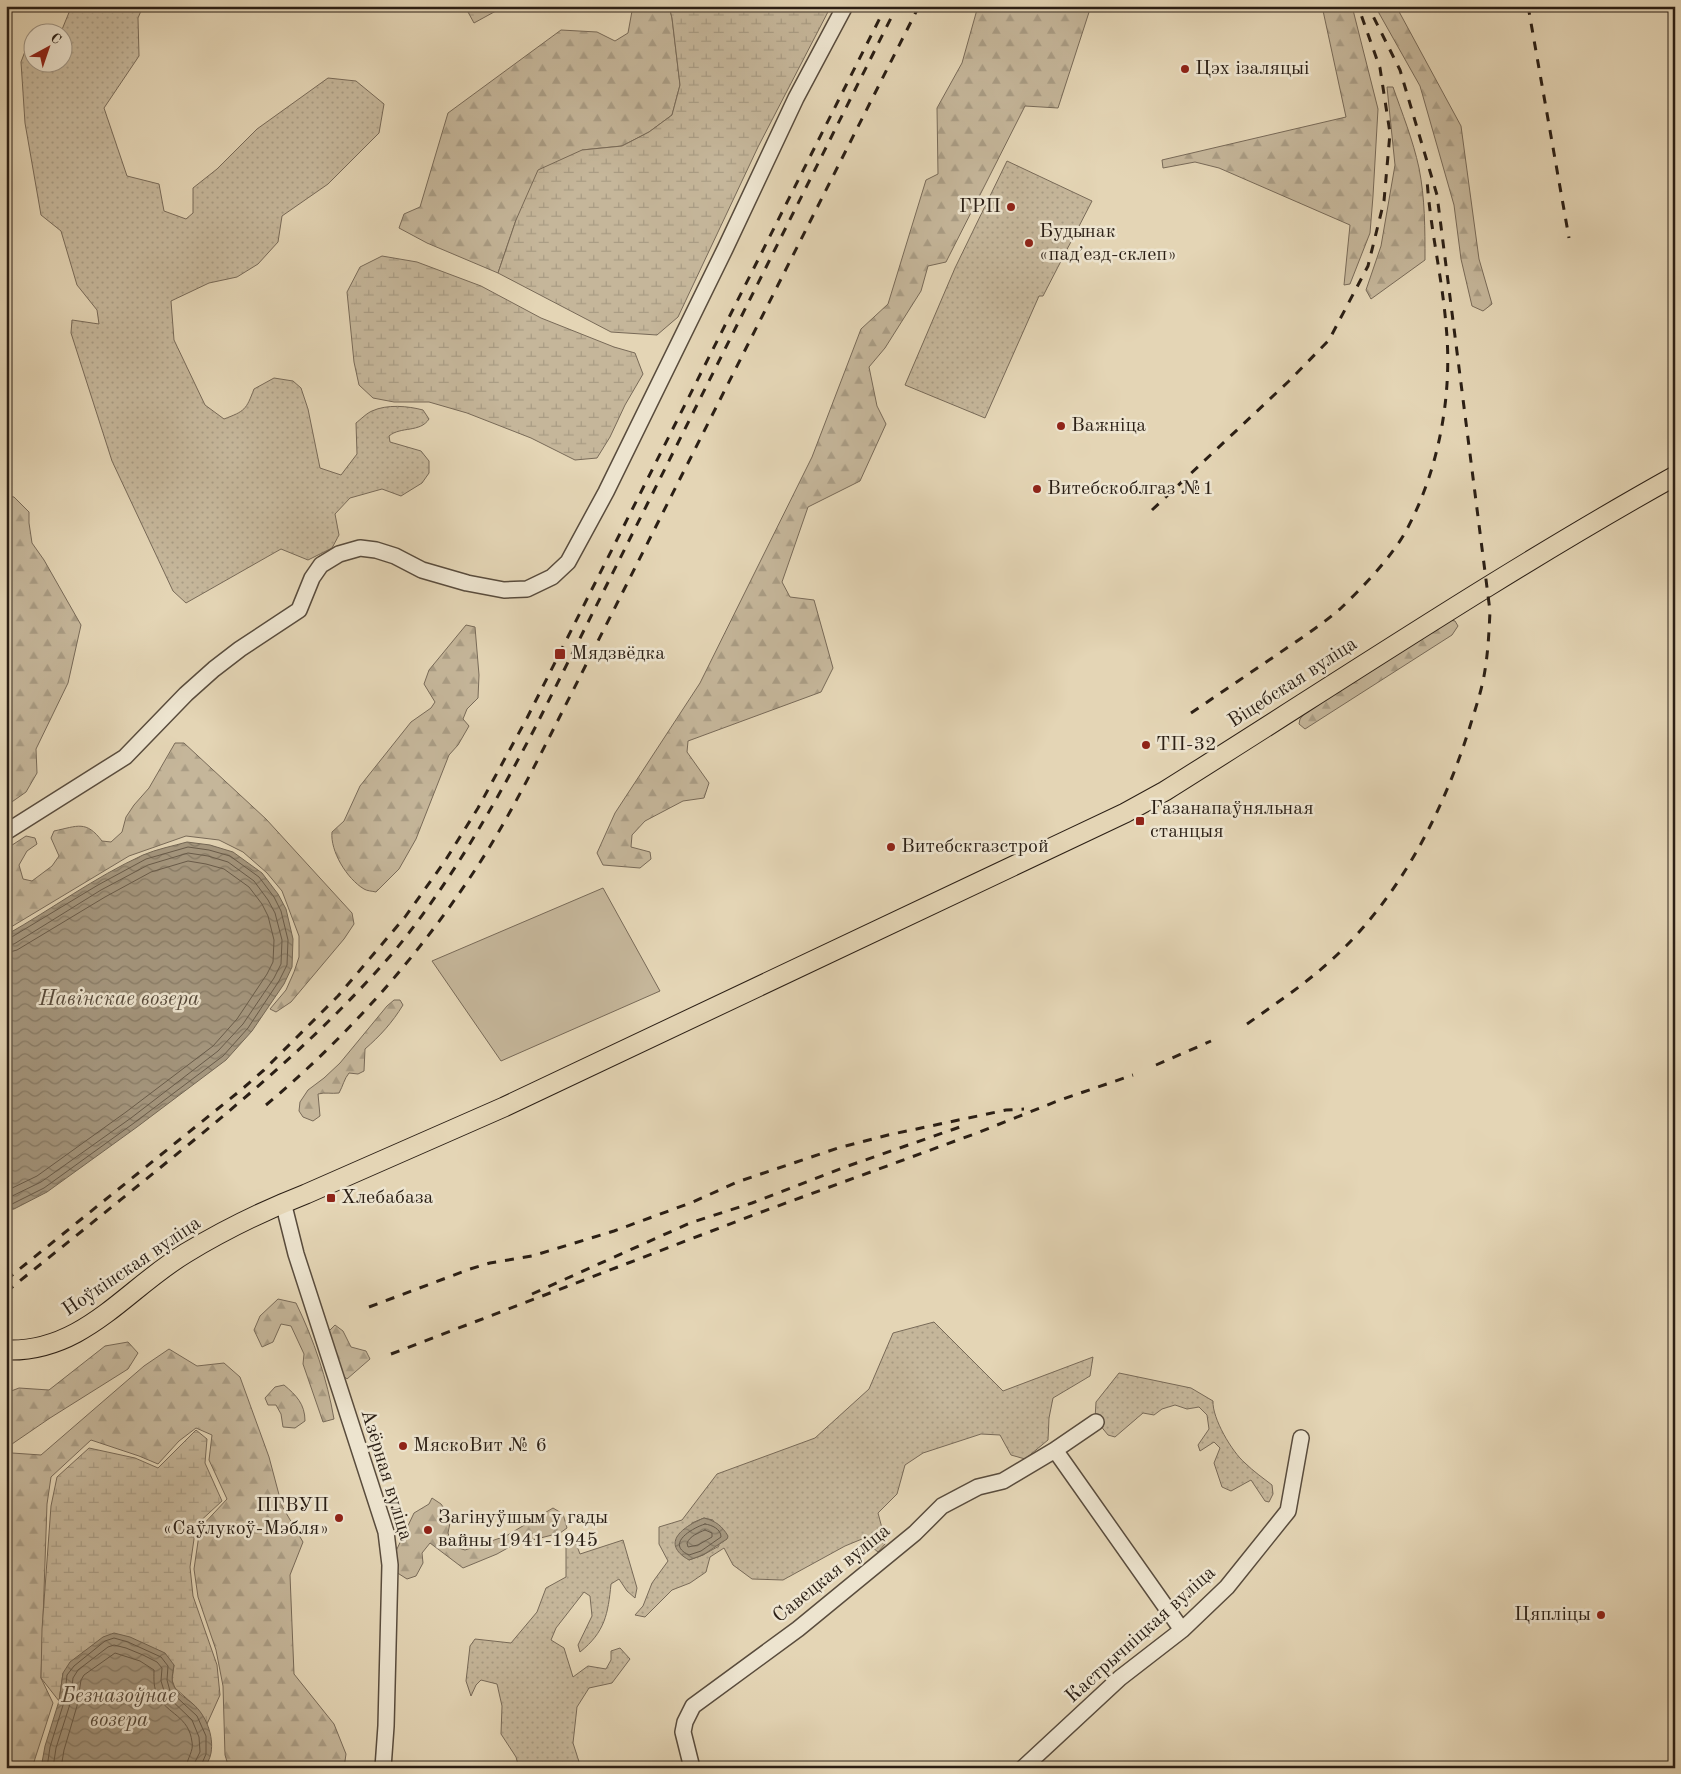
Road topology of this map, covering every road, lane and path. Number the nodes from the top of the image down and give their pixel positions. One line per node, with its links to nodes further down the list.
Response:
1 (845, 6): 3 (street)
2 (1675, 476): 4 (main road, Віцебская вуліца)
3 (6, 832)
4 (306, 1194): 5 (main road, Ноўкінская вуліца)
5 (283, 1202): 6 (main road, Ноўкінская вуліца); 11 (street, Азёрная вуліца)
6 (6, 1350)
7 (1096, 1422): 9 (street, Савецкая вуліца)
8 (1301, 1438): 10 (street, Кастрычніцкая вуліца)
9 (1055, 1450): 10 (street); 12 (street, Савецкая вуліца)
10 (1182, 1630): 13 (street, Кастрычніцкая вуліца)
11 (383, 1768)
12 (692, 1768)
13 (1023, 1768)

